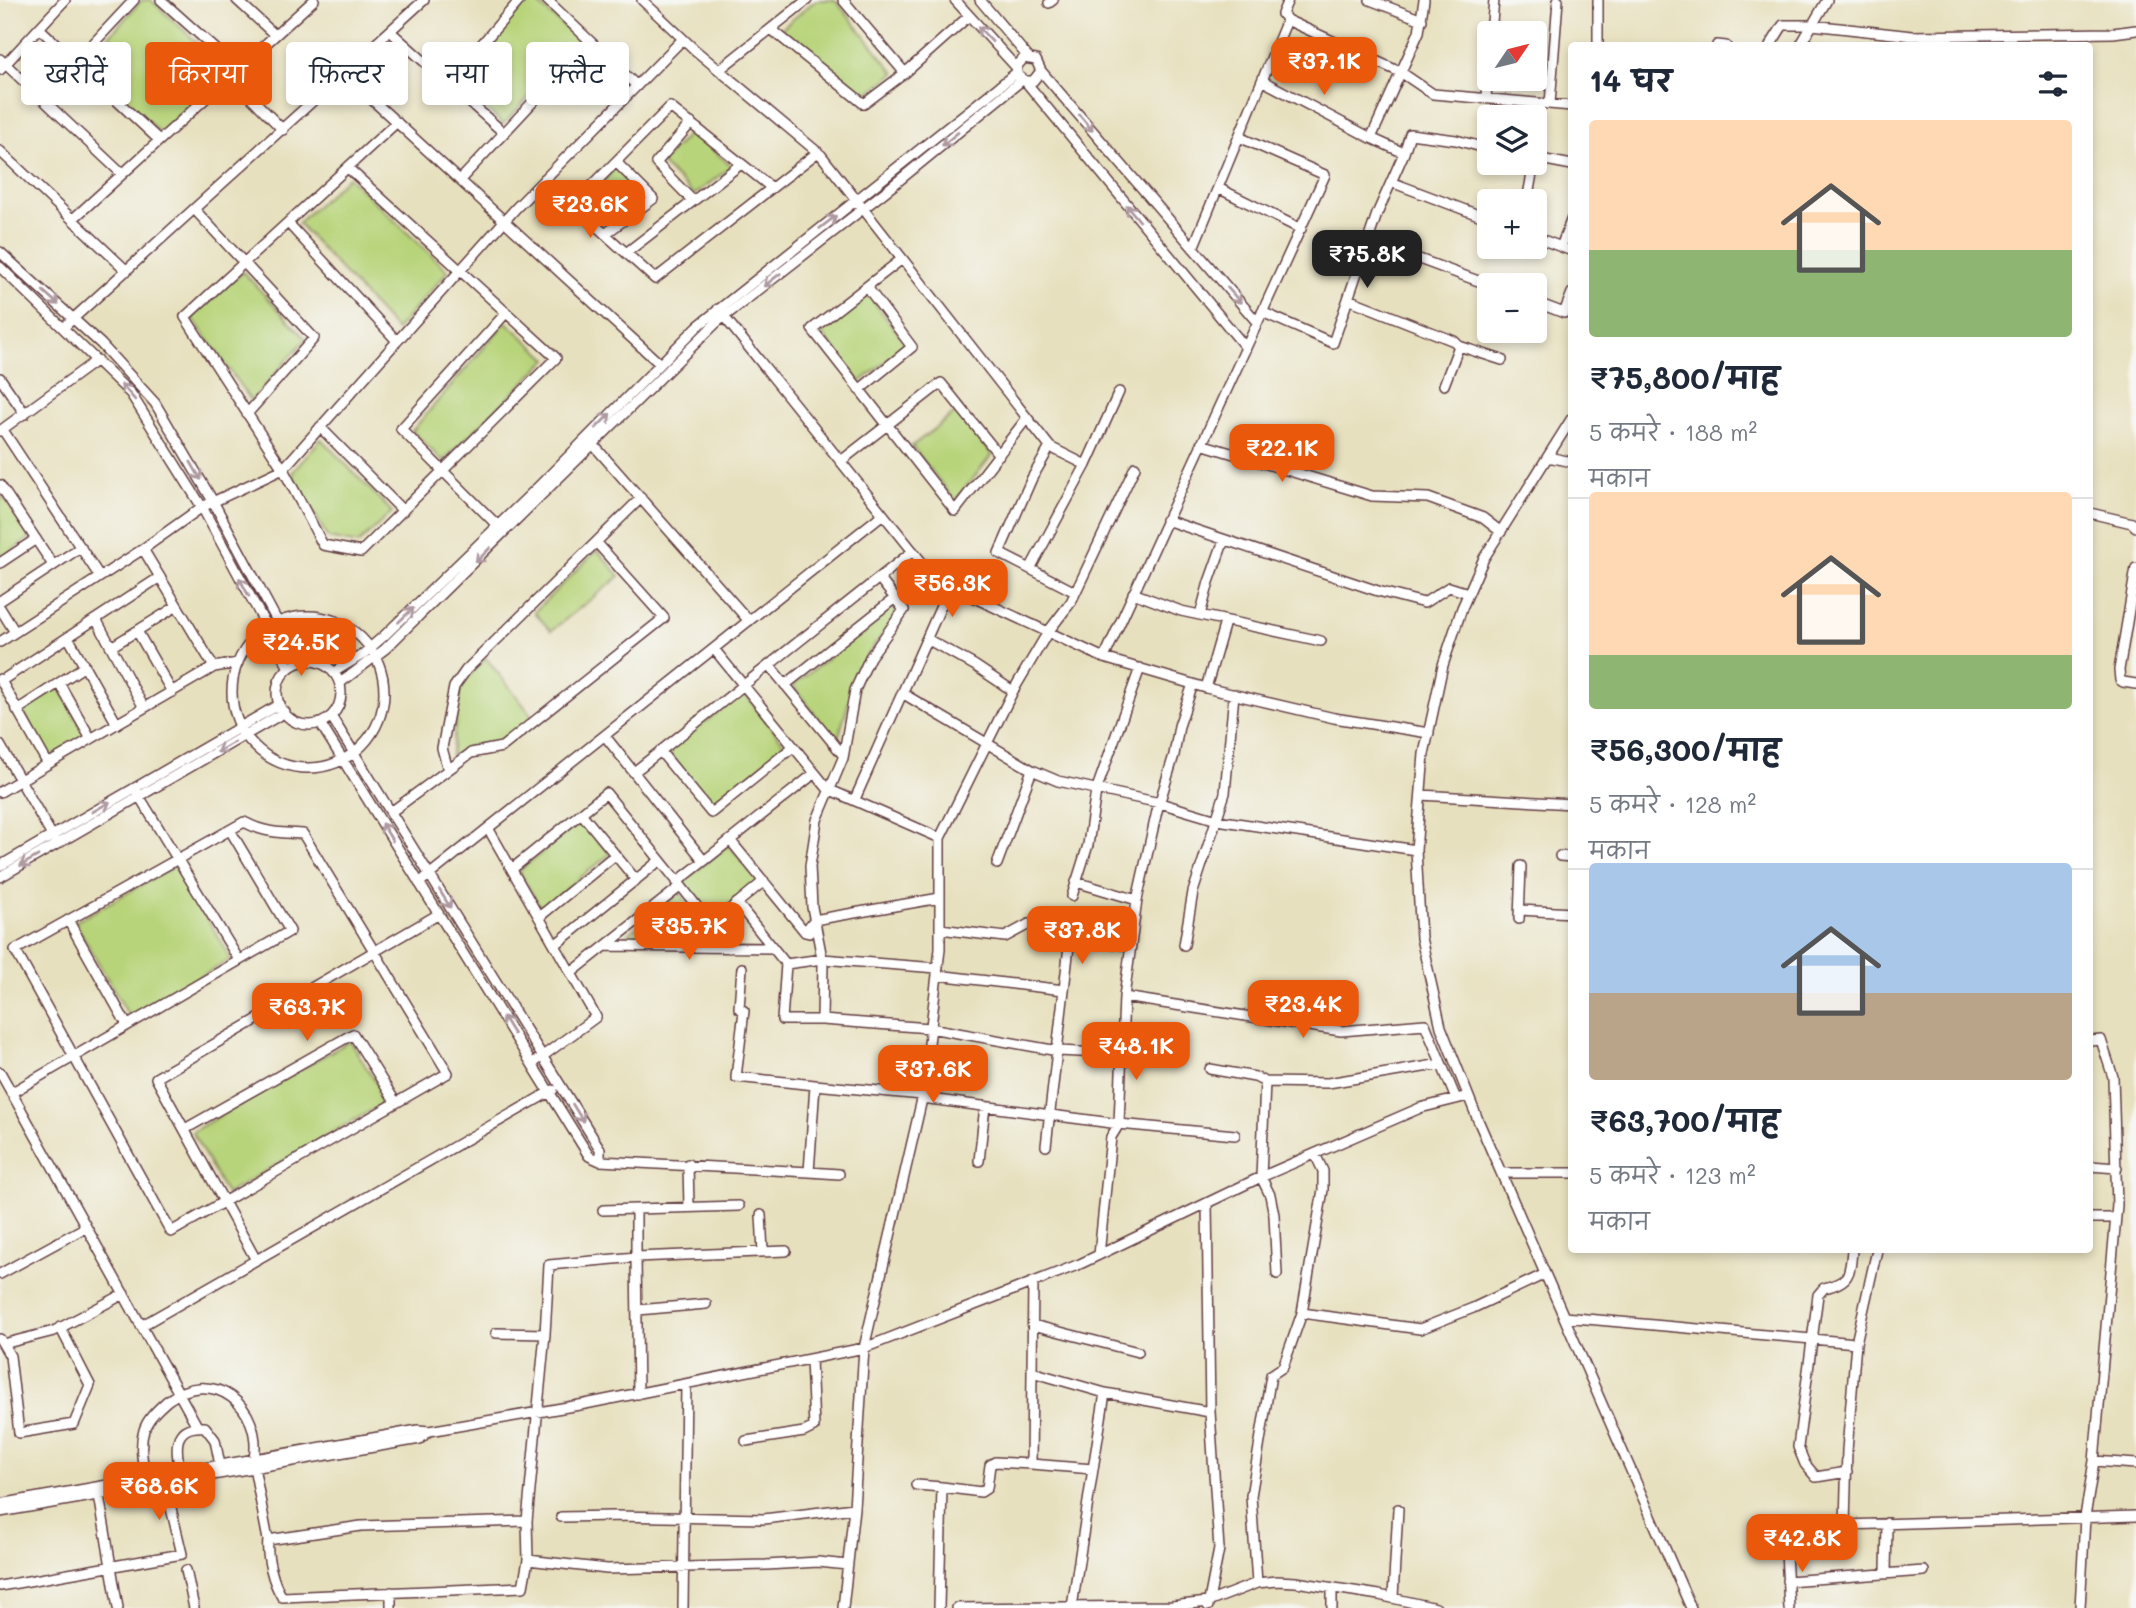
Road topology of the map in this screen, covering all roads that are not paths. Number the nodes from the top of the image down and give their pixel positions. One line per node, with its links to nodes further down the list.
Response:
1 (65, 0): 26 (street)
2 (134, 0): 35 (street)
3 (161, 0): 36 (street)
4 (238, 0): 30 (street)
5 (314, 0): 30 (street)
6 (424, 0): 29 (street)
7 (520, 0): 39 (street)
8 (547, 0): 40 (street)
9 (642, 0): 31 (street)
10 (807, 0): 27 (street)
11 (843, 0): 49 (street)
12 (955, 0): 21 (street)
13 (980, 0): 44 (street)
14 (1288, 0): 22 (street)
15 (1370, 0): 23 (street)
16 (1424, 0): 23 (street)
17 (1494, 0): 24 (street)
18 (1558, 0): 57 (street)
19 (1598, 0): 41 (street)
20 (1827, 0): 25 (street)
21 (969, 16): 49 (street); 51 (street, one-way to 21)
22 (1287, 20): 50 (street); 53 (street)
23 (1422, 20): 50 (street)
24 (1492, 21)
25 (1812, 25): 32 (street); 42 (street); 43 (street)
26 (39, 28): 34 (street); 46 (street)
27 (771, 29): 47 (street); 49 (street)
28 (2136, 30): 33 (street)
29 (391, 32): 38 (street); 45 (street)
30 (275, 35): 37 (street)
31 (683, 39): 47 (street); 54 (street)
32 (1912, 41): 33 (street)
33 (1965, 41)
34 (54, 42)
35 (95, 42)
36 (203, 42)
37 (267, 42)
38 (380, 42)
39 (484, 42)
40 (589, 42)
41 (1598, 42)
42 (1772, 42)
43 (1802, 42)
44 (1028, 57): 48 (street); 51 (street)
45 (422, 59)
46 (2, 64): 82 (street)
47 (719, 70): 75 (street)
48 (1041, 71): 51 (street); 103 (street, one-way to 103)
49 (905, 73)
50 (1402, 73): 56 (street); 71 (street)
51 (1020, 75): 88 (street); 91 (street, one-way to 91); 125 (street, one-way to 51)
52 (629, 79): 54 (street)
53 (1263, 81): 70 (street); 71 (street)
54 (637, 86): 83 (street)
55 (1486, 91): 56 (street)
56 (1486, 98): 57 (street)
57 (1550, 104): 65 (street)
58 (122, 105): 72 (street)
59 (198, 105): 72 (street)
60 (262, 105): 68 (street)
61 (310, 105): 68 (street)
62 (378, 105): 66 (street)
63 (473, 105): 69 (street)
64 (530, 105): 69 (street)
65 (1568, 106)
66 (397, 122): 81 (street); 84 (street)
67 (691, 124): 77 (street); 79 (street); 89 (street)
68 (283, 130): 92 (street)
69 (504, 133): 84 (street)
70 (1239, 137): 87 (street); 97 (street)
71 (1371, 138): 76 (street)
72 (159, 140): 82 (street)
73 (1477, 146): 76 (street)
74 (0, 151): 94 (street)
75 (818, 152): 86 (street); 88 (street)
76 (1404, 153): 85 (street)
77 (616, 162): 90 (street); 99 (street)
78 (1547, 162): 80 (street)
79 (741, 164): 86 (street); 89 (street)
80 (1568, 164)
81 (348, 168): 96 (street); 111 (street)
82 (122, 174): 94 (street)
83 (544, 179): 90 (street); 95 (street)
84 (460, 180): 95 (street)
85 (1391, 182): 93 (street); 100 (street)
86 (772, 188): 106 (street)
87 (1218, 188): 97 (street); 103 (street)
88 (856, 200): 91 (street); 118 (street, one-way to 88)
89 (693, 201): 106 (street)
90 (573, 205): 99 (street)
91 (863, 209): 107 (street); 118 (street, one-way to 118)
92 (195, 210): 108 (street); 110 (street)
93 (1477, 214)
94 (73, 219): 110 (street)
95 (504, 221): 111 (street); 128 (street)
96 (288, 223): 108 (street); 123 (street)
97 (1301, 229): 116 (street)
98 (1568, 229): 102 (street)
99 (605, 234): 106 (street)
100 (1368, 240): 112 (street); 114 (street)
101 (1547, 242): 102 (street)
102 (1561, 247): 104 (street)
103 (1193, 248): 121 (street, one-way to 121)
104 (1568, 250)
105 (0, 252): 120 (street, one-way to 120)
106 (626, 253)
107 (902, 259): 113 (street); 136 (street)
108 (244, 263): 135 (street); 135 (street)
109 (0, 267): 122 (street)
110 (127, 271): 120 (street)
111 (459, 271): 117 (street); 123 (street)
112 (1477, 281)
113 (867, 287): 132 (street); 132 (street)
114 (1348, 299): 116 (street); 124 (street)
115 (1547, 306): 119 (street)
116 (1262, 312): 121 (street)
117 (506, 313): 151 (street); 151 (street)
118 (721, 313): 128 (street); 141 (street); 146 (street)
119 (1568, 314)
120 (73, 317): 122 (street); 154 (street, one-way to 154)
121 (1257, 322): 125 (street)
122 (64, 327): 126 (street)
123 (397, 341): 139 (street)
124 (1459, 346): 127 (street); 130 (street)
125 (1245, 348): 142 (street)
126 (96, 360): 134 (street); 155 (street, one-way to 126)
127 (1502, 360)
128 (660, 364): 141 (street, one-way to 128)
129 (0, 378): 131 (street)
130 (1444, 385)
131 (3, 390): 134 (street)
132 (859, 390): 138 (street)
133 (1119, 392): 148 (street)
134 (25, 414): 140 (street)
135 (247, 414): 150 (street)
136 (1027, 418): 143 (street); 144 (street)
137 (1568, 424): 145 (street)
138 (887, 425): 144 (street); 144 (street); 146 (street)
139 (320, 427): 150 (street); 156 (street)
140 (1, 431): 166 (street)
141 (590, 441): 153 (street); 160 (street); 199 (street, one-way to 199)
142 (1201, 444): 159 (street); 162 (street)
143 (1051, 447): 148 (street); 172 (street)
144 (999, 455)
145 (1548, 457): 147 (street); 162 (street)
146 (841, 461): 157 (street)
147 (1568, 461)
148 (1086, 465): 172 (street)
149 (1135, 467): 177 (street)
150 (283, 469): 154 (street); 156 (street)
151 (443, 471): 156 (street); 160 (street)
152 (2, 491): 163 (street)
153 (641, 498): 165 (street); 186 (street)
154 (214, 503): 155 (street); 187 (street)
155 (202, 507): 167 (street); 189 (street, one-way to 155)
156 (403, 511)
157 (883, 514): 168 (street); 186 (street)
158 (2093, 514): 161 (street)
159 (1166, 520): 164 (street); 178 (street)
160 (498, 526): 199 (street, one-way to 160)
161 (2136, 527)
162 (1501, 531): 179 (street)
163 (36, 539): 169 (street); 170 (street)
164 (1224, 540): 179 (street); 184 (street)
165 (597, 543): 239 (street); 239 (street)
166 (81, 547): 170 (street); 173 (street)
167 (144, 549): 173 (street); 174 (street)
168 (913, 551): 175 (street); 176 (street)
169 (0, 563)
170 (54, 565): 181 (street)
171 (2136, 568): 213 (street)
172 (1030, 569): 177 (street)
173 (100, 577): 191 (street)
174 (160, 577): 182 (street); 185 (street)
175 (879, 578): 180 (street); 203 (street)
176 (950, 586): 192 (street); 194 (street)
177 (1076, 592): 192 (street)
178 (1133, 593): 184 (street); 200 (street)
179 (1468, 593): 228 (street)
180 (895, 598): 215 (street); 236 (street)
181 (0, 601)
182 (177, 606): 190 (street); 205 (street)
183 (0, 608): 191 (street)
184 (1200, 615): 188 (street)
185 (96, 619): 193 (street); 197 (street)
186 (749, 621): 198 (street)
187 (276, 622): 189 (street); 199 (street); 202 (street)
188 (1225, 622): 196 (street); 216 (street)
189 (265, 626): 201 (street); 206 (street)
190 (137, 631): 197 (street); 218 (street)
191 (15, 632): 195 (street)
192 (1048, 632): 200 (street); 217 (street)
193 (68, 637): 204 (street); 209 (street)
194 (927, 639): 217 (street); 219 (street)
195 (0, 642)
196 (1321, 642)
197 (111, 647): 221 (street)
198 (714, 649): 214 (street); 229 (street)
199 (373, 652): 208 (street); 211 (street); 235 (street)
200 (1104, 658): 207 (street)
201 (238, 663): 205 (street); 227 (street)
202 (299, 663): 206 (street); 208 (street)
203 (769, 664): 214 (street); 215 (street)
204 (85, 666): 210 (street); 226 (street)
205 (214, 667): 218 (street)
206 (289, 668): 222 (street)
207 (1140, 668): 212 (street); 245 (street)
208 (334, 672): 211 (street)
209 (1, 680): 223 (street)
210 (59, 683): 223 (street); 230 (street)
211 (340, 683): 224 (street)
212 (1193, 684): 216 (street); 250 (street)
213 (2136, 684)
214 (743, 685): 233 (street); 234 (street)
215 (786, 685): 236 (street)
216 (1206, 688): 220 (street)
217 (1013, 691): 231 (street)
218 (172, 692): 221 (street)
219 (902, 693): 231 (street); 249 (street)
220 (1234, 694): 228 (street); 254 (street)
221 (144, 708): 226 (street)
222 (282, 708): 225 (street); 227 (street)
223 (17, 710): 238 (street)
224 (331, 716): 225 (street); 235 (street)
225 (320, 723): 237 (street)
226 (117, 724): 230 (street)
227 (243, 731): 237 (street); 247 (street)
228 (1429, 733): 248 (street)
229 (605, 736): 241 (street); 255 (street)
230 (91, 739): 238 (street)
231 (988, 744): 240 (street); 257 (street)
232 (0, 745): 243 (street)
233 (793, 747): 234 (street); 242 (street)
234 (660, 751): 241 (street)
235 (354, 753): 237 (street); 252 (street)
236 (843, 755): 244 (street)
237 (342, 760): 276 (street, one-way to 237)
238 (48, 764): 243 (street)
239 (448, 770): 252 (street)
240 (1032, 770): 245 (street); 267 (street)
241 (634, 772): 266 (street)
242 (815, 773): 244 (street); 259 (street)
243 (20, 780): 246 (street); 258 (street)
244 (828, 789): 249 (street); 286 (street)
245 (1096, 791): 250 (street); 275 (street)
246 (0, 792)
247 (137, 792): 258 (street); 264 (street)
248 (1420, 795): 251 (street); 260 (street)
249 (855, 799): 257 (street)
250 (1160, 803): 254 (street); 280 (street)
251 (1568, 804)
252 (391, 812): 271 (street)
253 (581, 813): 261 (street); 265 (street); 270 (street)
254 (1217, 820): 260 (street); 295 (street)
255 (488, 828): 270 (street); 271 (street)
256 (230, 830): 264 (street); 298 (street); 300 (street)
257 (940, 838): 279 (street)
258 (54, 840): 268 (street); 272 (street, one-way to 272)
259 (730, 840): 266 (street); 274 (street)
260 (1416, 850): 325 (street)
261 (615, 855): 273 (street); 284 (street)
262 (1560, 856): 263 (street)
263 (1568, 857)
264 (178, 859): 285 (street); 300 (street)
265 (659, 861): 273 (street); 277 (street)
266 (704, 861): 277 (street)
267 (997, 864)
268 (0, 866)
269 (1521, 866): 282 (street)
270 (512, 869): 284 (street)
271 (430, 875): 276 (street); 314 (street, one-way to 314)
272 (0, 877)
273 (636, 880): 292 (street)
274 (764, 881): 281 (street); 289 (street)
275 (1076, 882): 278 (street); 280 (street)
276 (419, 883): 283 (street)
277 (679, 884): 287 (street); 293 (street)
278 (1072, 896)
279 (940, 898): 286 (street); 288 (street)
280 (1137, 900): 294 (street)
281 (737, 903): 287 (street); 297 (street)
282 (1568, 913)
283 (439, 914): 298 (street); 315 (street, one-way to 283)
284 (539, 917): 292 (street)
285 (68, 920): 308 (street); 313 (street)
286 (814, 920): 289 (street); 290 (street)
287 (711, 925): 296 (street)
288 (940, 929): 291 (street); 303 (street)
289 (805, 932): 290 (street)
290 (817, 934): 299 (street)
291 (1070, 937): 294 (street); 305 (street)
292 (555, 945): 304 (street)
293 (606, 946): 296 (street); 304 (street)
294 (1131, 946): 306 (street)
295 (1184, 946)
296 (729, 948): 297 (street)
297 (773, 948): 301 (street)
298 (374, 952): 327 (street); 331 (street)
299 (822, 959): 301 (street); 303 (street); 307 (street)
300 (239, 960): 308 (street)
301 (786, 964): 307 (street)
302 (742, 968): 321 (street)
303 (937, 972): 305 (street); 309 (street)
304 (571, 973): 314 (street)
305 (1064, 990): 311 (street)
306 (1124, 997): 312 (street); 316 (street)
307 (822, 1020): 309 (street)
308 (127, 1025): 313 (street)
309 (930, 1028): 311 (street); 324 (street)
310 (2093, 1041): 339 (street)
311 (1058, 1051): 312 (street); 329 (street)
312 (1122, 1054): 330 (street)
313 (74, 1056): 323 (street); 345 (street)
314 (543, 1057): 315 (street); 320 (street)
315 (532, 1064): 322 (street)
316 (1441, 1064): 319 (street); 326 (street)
317 (1210, 1069): 319 (street)
318 (0, 1072): 323 (street)
319 (1265, 1082): 344 (street)
320 (560, 1085): 322 (street); 335 (street, one-way to 335)
321 (815, 1085): 324 (street); 340 (street)
322 (549, 1092): 335 (street); 361 (street)
323 (12, 1093): 354 (street)
324 (922, 1096): 328 (street); 379 (street)
325 (1468, 1096): 326 (street); 341 (street)
326 (1456, 1099): 334 (street)
327 (396, 1103): 331 (street); 345 (street)
328 (985, 1106): 329 (street); 336 (street)
329 (1051, 1115): 330 (street); 333 (street)
330 (1119, 1124): 332 (street); 359 (street)
331 (184, 1129): 345 (street)
332 (1235, 1135)
333 (1046, 1146)
334 (1315, 1154): 344 (street); 369 (street)
335 (600, 1161): 337 (street)
336 (979, 1161)
337 (688, 1164): 340 (street); 348 (street)
338 (2093, 1166): 339 (street)
339 (2117, 1168): 353 (street)
340 (809, 1172): 343 (street)
341 (1501, 1173): 342 (street); 363 (street)
342 (1568, 1173)
343 (839, 1174)
344 (1261, 1177): 346 (street); 364 (street)
345 (224, 1202): 361 (street)
346 (1207, 1203): 359 (street); 389 (street)
347 (739, 1206): 348 (street)
348 (689, 1207): 349 (street)
349 (636, 1209): 350 (street); 360 (street)
350 (603, 1210)
351 (761, 1215): 356 (street)
352 (2093, 1218): 353 (street)
353 (2114, 1218): 393 (street)
354 (86, 1227): 362 (street); 366 (street)
355 (786, 1251): 356 (street)
356 (763, 1252): 360 (street)
357 (1852, 1253): 376 (street)
358 (1876, 1253): 378 (street)
359 (1099, 1255): 365 (street)
360 (636, 1257): 368 (street); 375 (street)
361 (256, 1260): 371 (street)
362 (0, 1274)
363 (1545, 1274): 369 (street); 370 (street)
364 (1277, 1275)
365 (1033, 1282): 372 (street); 379 (street)
366 (124, 1294): 371 (street); 373 (street)
367 (706, 1304): 368 (street)
368 (638, 1310): 388 (street)
369 (1302, 1313): 426 (street)
370 (1563, 1317): 376 (street); 443 (street)
371 (141, 1325): 386 (street)
372 (1033, 1325): 380 (street); 382 (street)
373 (60, 1327): 377 (street); 383 (street)
374 (496, 1333): 375 (street)
375 (545, 1335): 390 (street)
376 (1813, 1339): 378 (street); 399 (street)
377 (1, 1341): 383 (street)
378 (1856, 1343): 399 (street)
379 (864, 1348): 381 (street); 407 (street)
380 (1138, 1352)
381 (811, 1359): 385 (street); 392 (street)
382 (1032, 1372): 387 (street); 395 (street)
383 (13, 1375): 384 (street)
384 (0, 1376)
385 (686, 1384): 388 (street); 413 (street)
386 (178, 1393): 391 (street); 394 (street); 401 (street)
387 (1105, 1393): 389 (street); 398 (street)
388 (638, 1394): 390 (street)
389 (1210, 1412): 431 (street)
390 (536, 1413): 394 (street); 414 (street)
391 (197, 1426): 397 (street); 400 (street)
392 (746, 1441)
393 (2094, 1461): 396 (street); 412 (street)
394 (254, 1463): 397 (street); 417 (street)
395 (1031, 1464): 398 (street); 404 (street)
396 (2136, 1464)
397 (221, 1469): 400 (street)
398 (1093, 1469): 433 (street)
399 (1847, 1472): 416 (street)
400 (181, 1476): 401 (street); 402 (street)
401 (145, 1478): 406 (street)
402 (165, 1483): 405 (street); 420 (street)
403 (916, 1485): 404 (street)
404 (942, 1487): 439 (street)
405 (99, 1494): 409 (street); 420 (street)
406 (0, 1504)
407 (854, 1508): 413 (street); 419 (street)
408 (1398, 1509): 430 (street)
409 (0, 1512)
410 (2136, 1516): 412 (street)
411 (561, 1517): 413 (street)
412 (2085, 1517): 415 (street); 445 (street)
413 (684, 1518): 421 (street)
414 (527, 1521): 417 (street); 418 (street)
415 (1887, 1523): 416 (street); 424 (street)
416 (1845, 1525): 425 (street)
417 (268, 1540): 429 (street)
418 (528, 1560): 421 (street); 429 (street)
419 (848, 1565): 421 (street); 438 (street)
420 (111, 1566): 427 (street); 435 (street)
421 (684, 1566): 437 (street)
422 (186, 1570): 432 (street)
423 (1924, 1571): 424 (street)
424 (1886, 1573): 425 (street)
425 (1787, 1581): 444 (street)
426 (1257, 1583): 428 (street); 431 (street)
427 (0, 1586)
428 (1332, 1588): 430 (street); 441 (street)
429 (391, 1592): 436 (street)
430 (1393, 1597): 442 (street)
431 (1208, 1605): 434 (street)
432 (191, 1607)
433 (1072, 1607): 434 (street); 440 (street)
434 (1112, 1607)
435 (118, 1608)
436 (391, 1608)
437 (684, 1608)
438 (844, 1608)
439 (939, 1608)
440 (957, 1608)
441 (1332, 1608)
442 (1436, 1608)
443 (1692, 1608)
444 (1789, 1608)
445 (2080, 1608)

